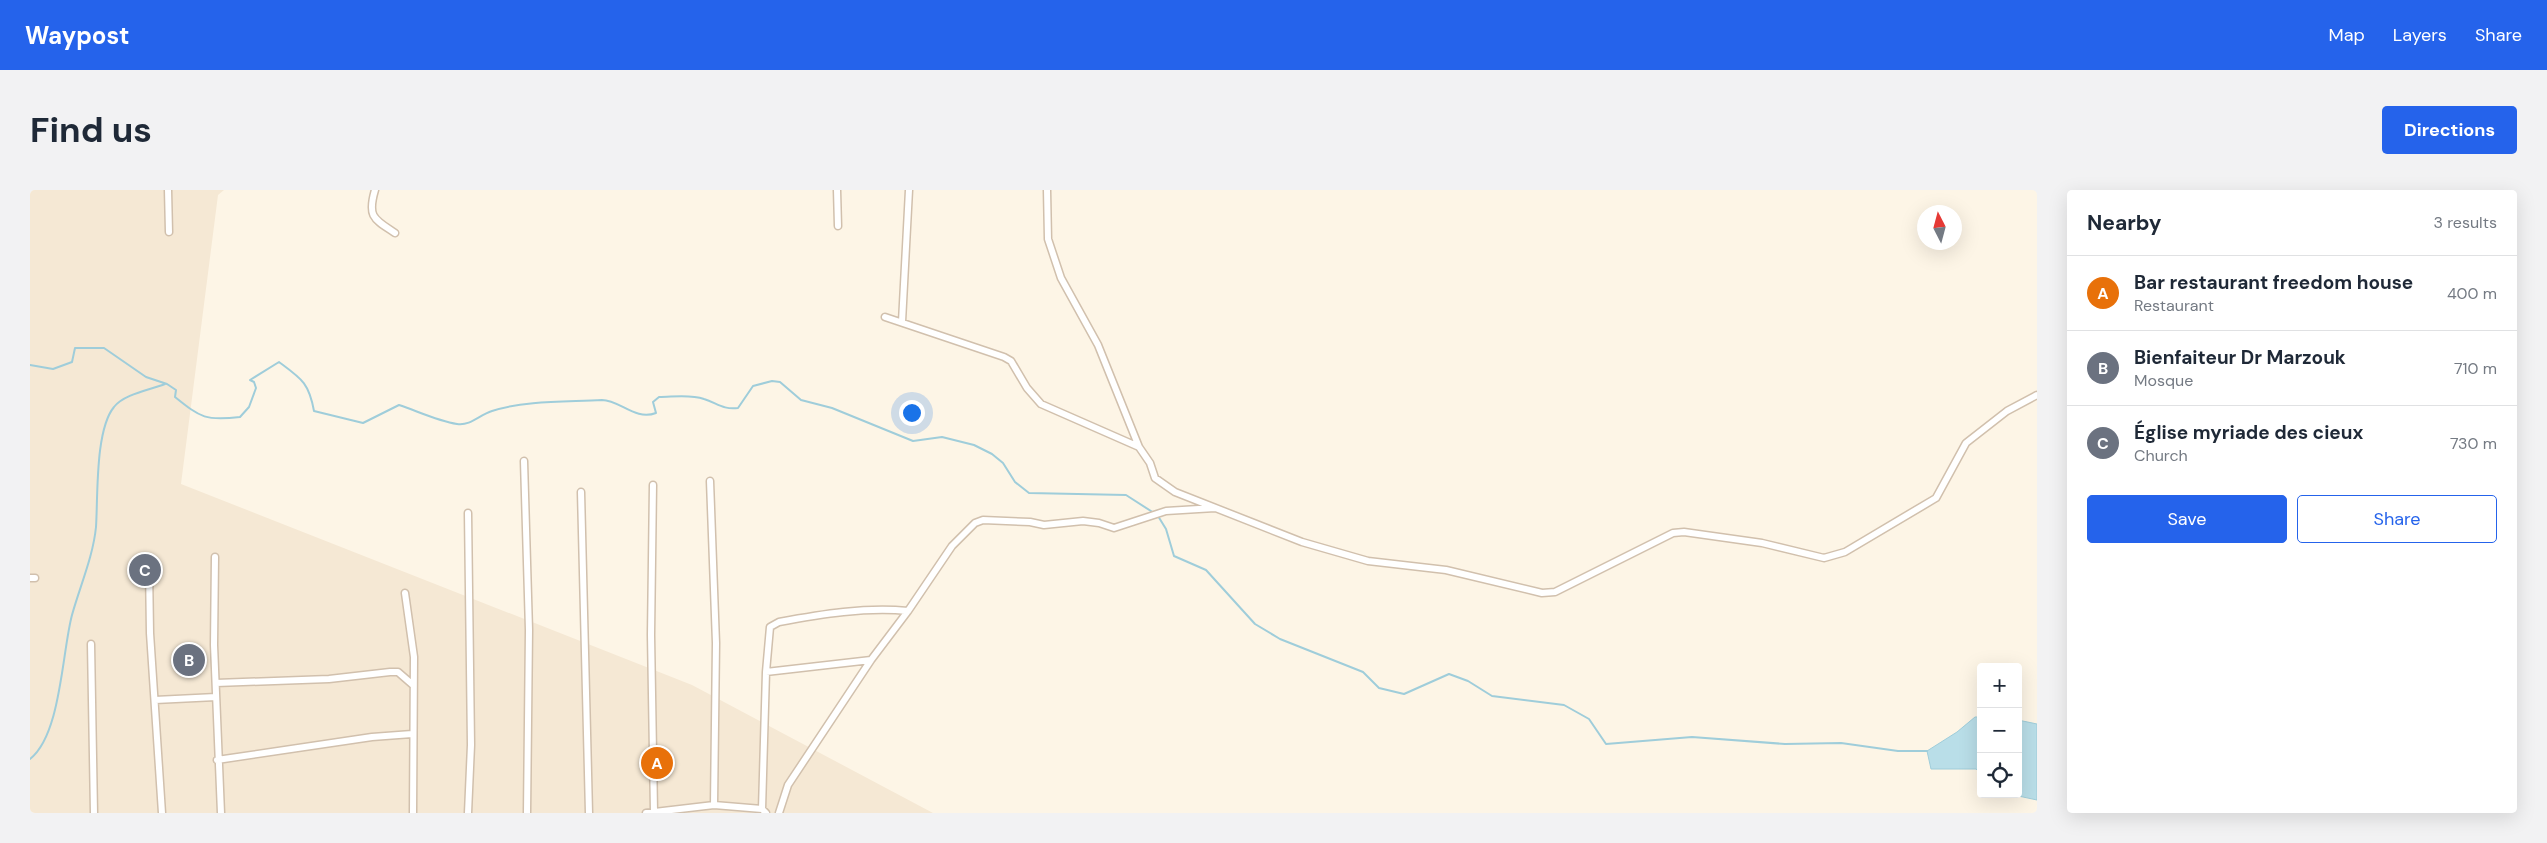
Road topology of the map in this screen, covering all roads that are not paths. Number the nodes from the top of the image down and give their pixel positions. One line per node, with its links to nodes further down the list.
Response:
1 (168, 190): 7 (street)
2 (375, 190): 8 (street)
3 (837, 190): 6 (street)
4 (910, 190): 10 (street)
5 (1047, 190): 12 (street)
6 (838, 226)
7 (169, 232)
8 (395, 233)
9 (885, 317): 10 (street)
10 (902, 322): 12 (street)
11 (2037, 395): 17 (street)
12 (1139, 447): 17 (street)
13 (524, 461): 40 (street)
14 (710, 481): 32 (street)
15 (652, 485): 34 (street)
16 (581, 492): 41 (street)
17 (1216, 508): 22 (street)
18 (468, 513): 39 (street)
19 (216, 558): 26 (street)
20 (149, 567): 29 (street)
21 (405, 593): 27 (street)
22 (908, 611): 24 (street); 25 (street)
23 (91, 644): 35 (street)
24 (871, 660): 25 (street); 43 (street)
25 (766, 672): 33 (street)
26 (216, 683): 27 (street); 28 (street)
27 (413, 685): 30 (street)
28 (216, 697): 29 (street); 31 (street)
29 (155, 700): 36 (street)
30 (412, 734): 31 (street); 38 (street)
31 (217, 760): 37 (street)
32 (714, 805): 33 (street); 34 (street)
33 (764, 811)
34 (654, 812): 42 (street)
35 (94, 813)
36 (162, 813)
37 (221, 813)
38 (413, 813)
39 (468, 813)
40 (527, 813)
41 (589, 813)
42 (646, 813)
43 (779, 813)

